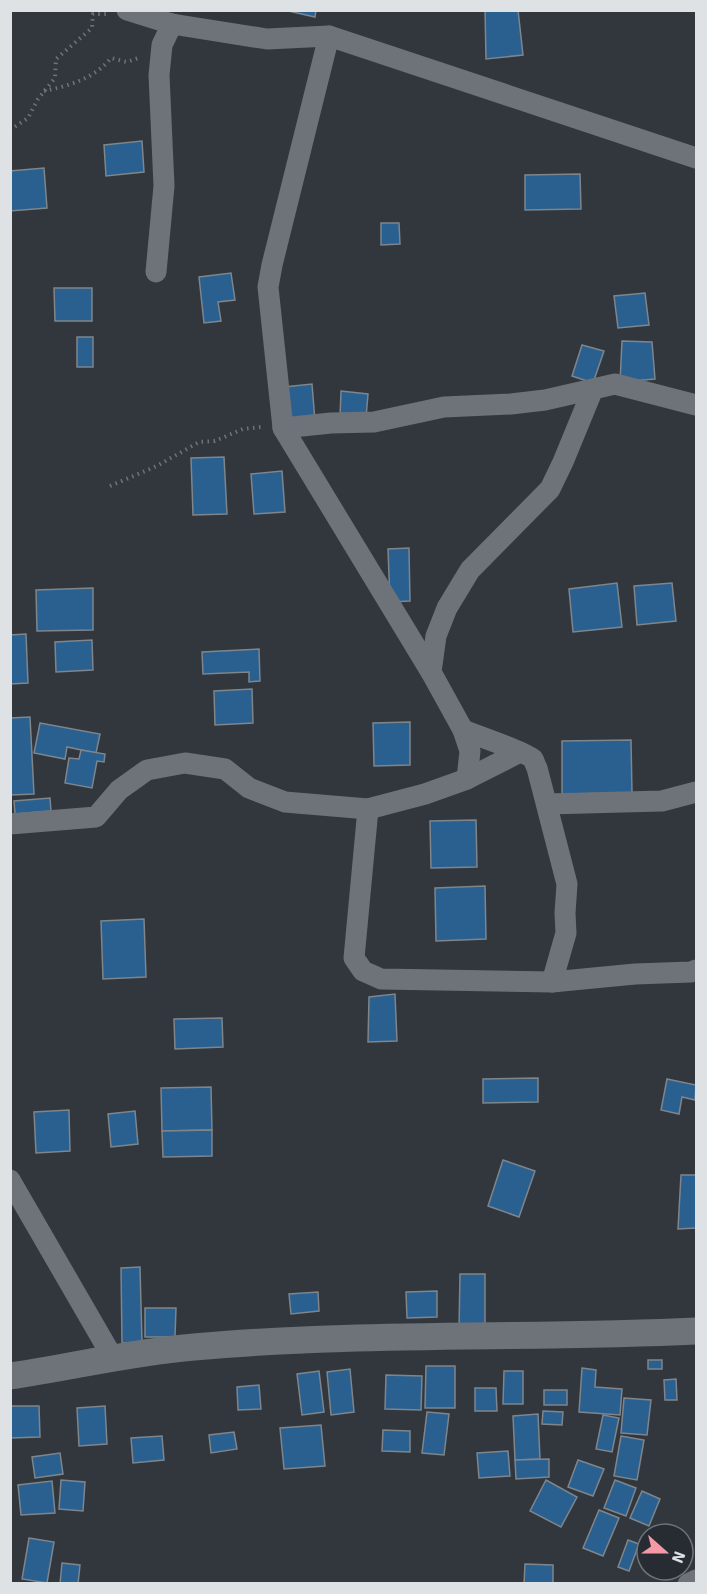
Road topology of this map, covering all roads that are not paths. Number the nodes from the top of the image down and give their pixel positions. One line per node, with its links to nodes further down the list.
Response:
1 (127, 10): 2 (street)
2 (172, 24): 3 (street); 5 (street)
3 (329, 36): 4 (street); 8 (street)
4 (696, 158)
5 (156, 272)
6 (593, 389): 7 (street); 8 (street); 9 (street)
7 (696, 405)
8 (283, 428): 9 (street)
9 (430, 672): 10 (street)
10 (462, 730): 11 (street); 12 (street)
11 (520, 752): 12 (street); 14 (street)
12 (467, 779): 15 (street)
13 (696, 792): 14 (street)
14 (547, 804): 18 (street)
15 (369, 809): 16 (street); 18 (street)
16 (10, 824)
17 (696, 970): 18 (street)
18 (552, 982)
19 (10, 1180): 21 (street)
20 (696, 1331): 21 (street)
21 (113, 1358): 22 (street)
22 (10, 1376)
23 (696, 1580): 24 (street)
24 (688, 1584)

